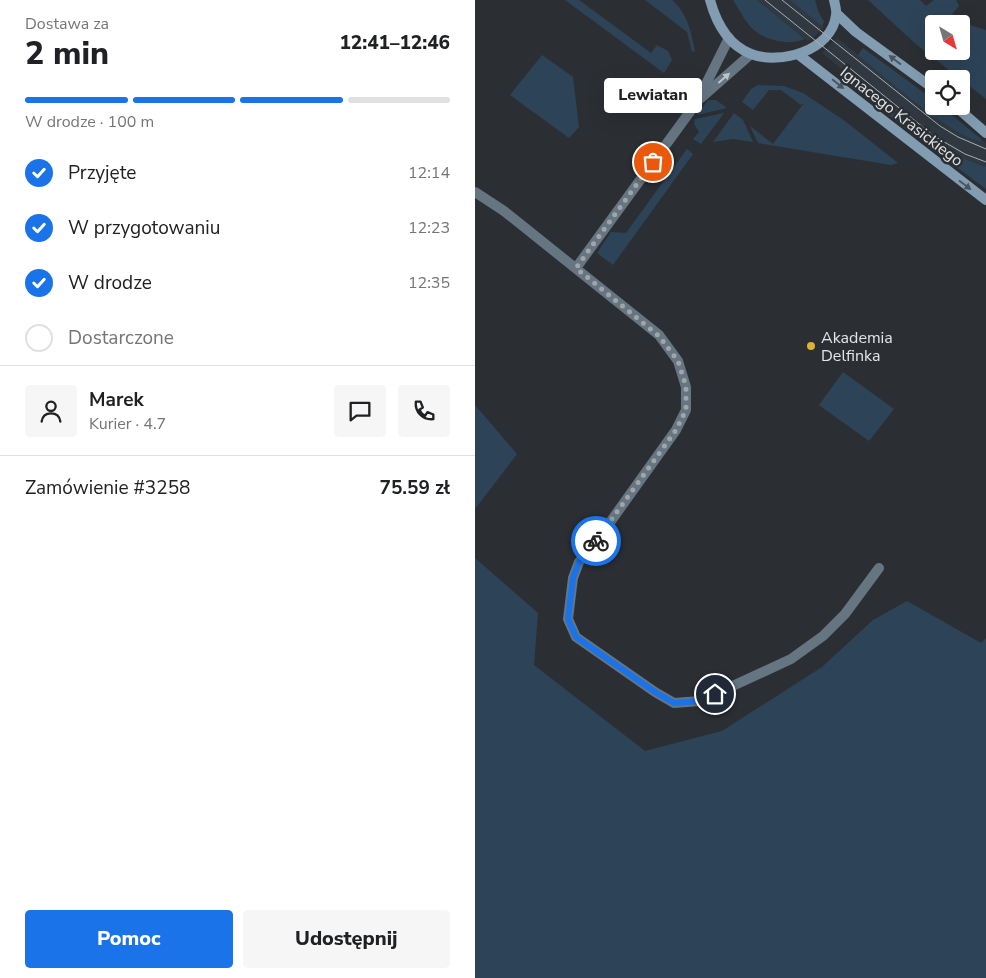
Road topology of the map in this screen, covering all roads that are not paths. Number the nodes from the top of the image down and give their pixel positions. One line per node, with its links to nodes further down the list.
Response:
1 (710, 0): 4 (main road)
2 (834, 0): 3 (main road)
3 (837, 14): 6 (main road); 7 (main road, one-way to 3)
4 (729, 38): 5 (main road); 8 (street)
5 (751, 54): 6 (main road); 8 (street, one-way to 5)
6 (799, 55): 12 (main road, Ignacego Krasickiego, one-way to 12)
7 (925, 82)
8 (697, 102): 13 (street)
9 (965, 115): 10 (main road)
10 (986, 133)
11 (475, 192): 13 (street)
12 (986, 200)
13 (576, 268): 14 (street)
14 (879, 568)

